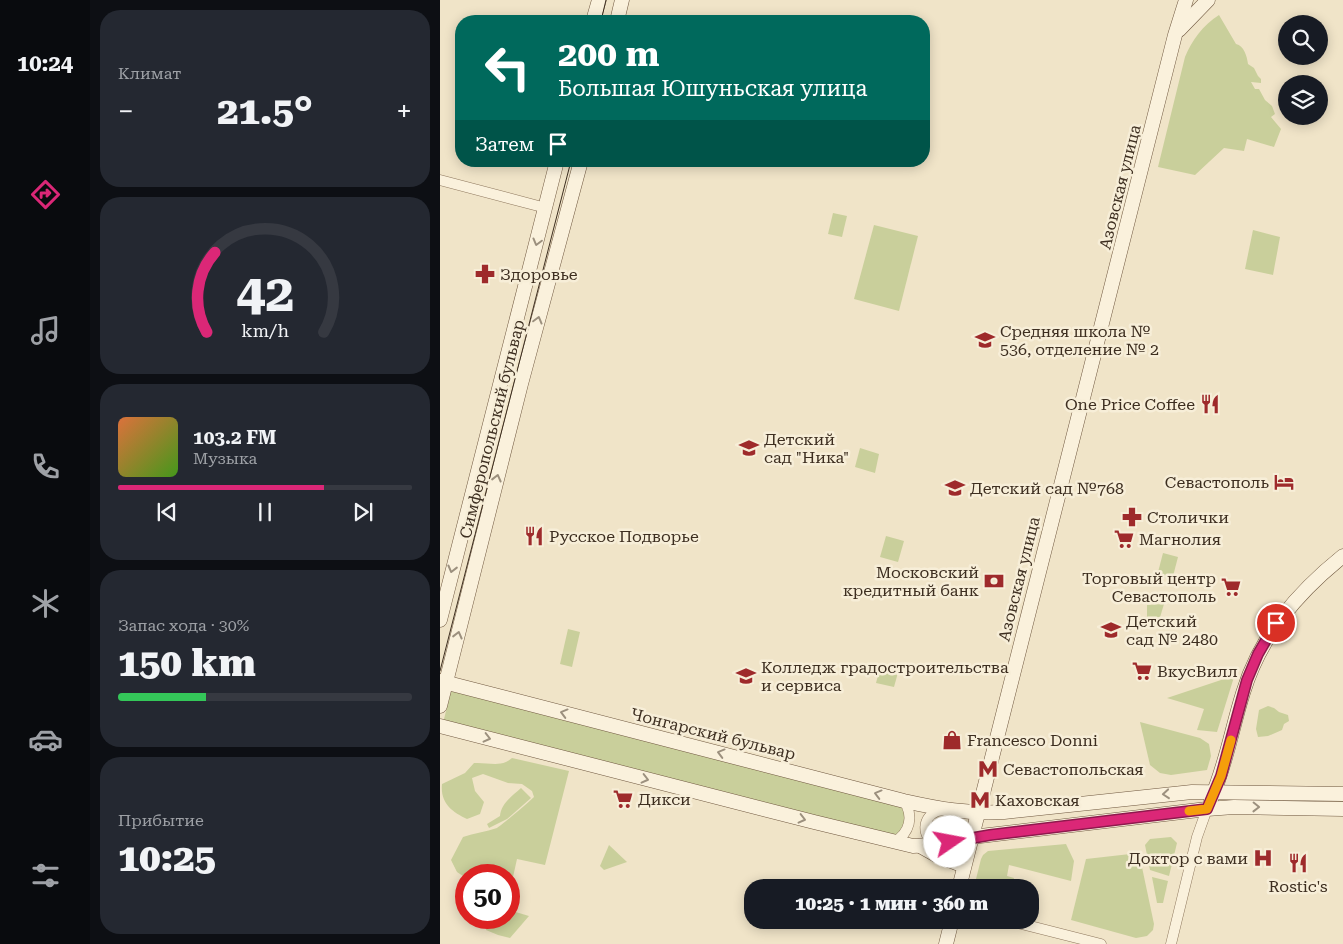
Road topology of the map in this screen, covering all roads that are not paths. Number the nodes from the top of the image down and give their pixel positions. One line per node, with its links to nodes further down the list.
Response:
1 (599, 0): 5 (main road)
2 (622, 0): 6 (main road)
3 (1186, 0): 7 (main road)
4 (1208, 0): 7 (main road, Азовская улица)
5 (595, 15)
6 (618, 15)
7 (1176, 35): 23 (main road, Азовская улица)
8 (556, 167): 11 (main road, Симферопольский бульвар)
9 (579, 167): 14 (main road, Симферопольский бульвар, one-way to 9)
10 (440, 180): 11 (street)
11 (546, 208): 13 (main road, Симферопольский бульвар, one-way to 13)
12 (1343, 556): 17 (main road)
13 (440, 620)
14 (443, 682): 15 (main road, Симферопольский бульвар); 19 (main road, Чонгарский бульвар, one-way to 14)
15 (440, 706)
16 (440, 726): 25 (main road, one-way to 25)
17 (1214, 792): 18 (main road, Чонгарский бульвар); 20 (main road); 23 (main road, Чонгарский бульвар, one-way to 23)
18 (1343, 794)
19 (904, 801): 22 (main road, Чонгарский бульвар); 25 (street)
20 (1207, 809): 21 (main road, one-way to 21); 24 (main road); 34 (street)
21 (1343, 809)
22 (943, 810): 23 (main road, Чонгарский бульвар); 26 (street)
23 (978, 814): 24 (main road, Азовская улица)
24 (972, 837): 26 (main road); 28 (main road, Азовская улица)
25 (894, 842): 27 (main road)
26 (936, 845): 27 (main road)
27 (920, 846): 28 (main road)
28 (964, 866): 29 (main road, Азовская улица)
29 (961, 879)
30 (1039, 928): 33 (street)
31 (950, 929): 32 (main road)
32 (946, 944)
33 (1101, 944)
34 (1171, 944)

